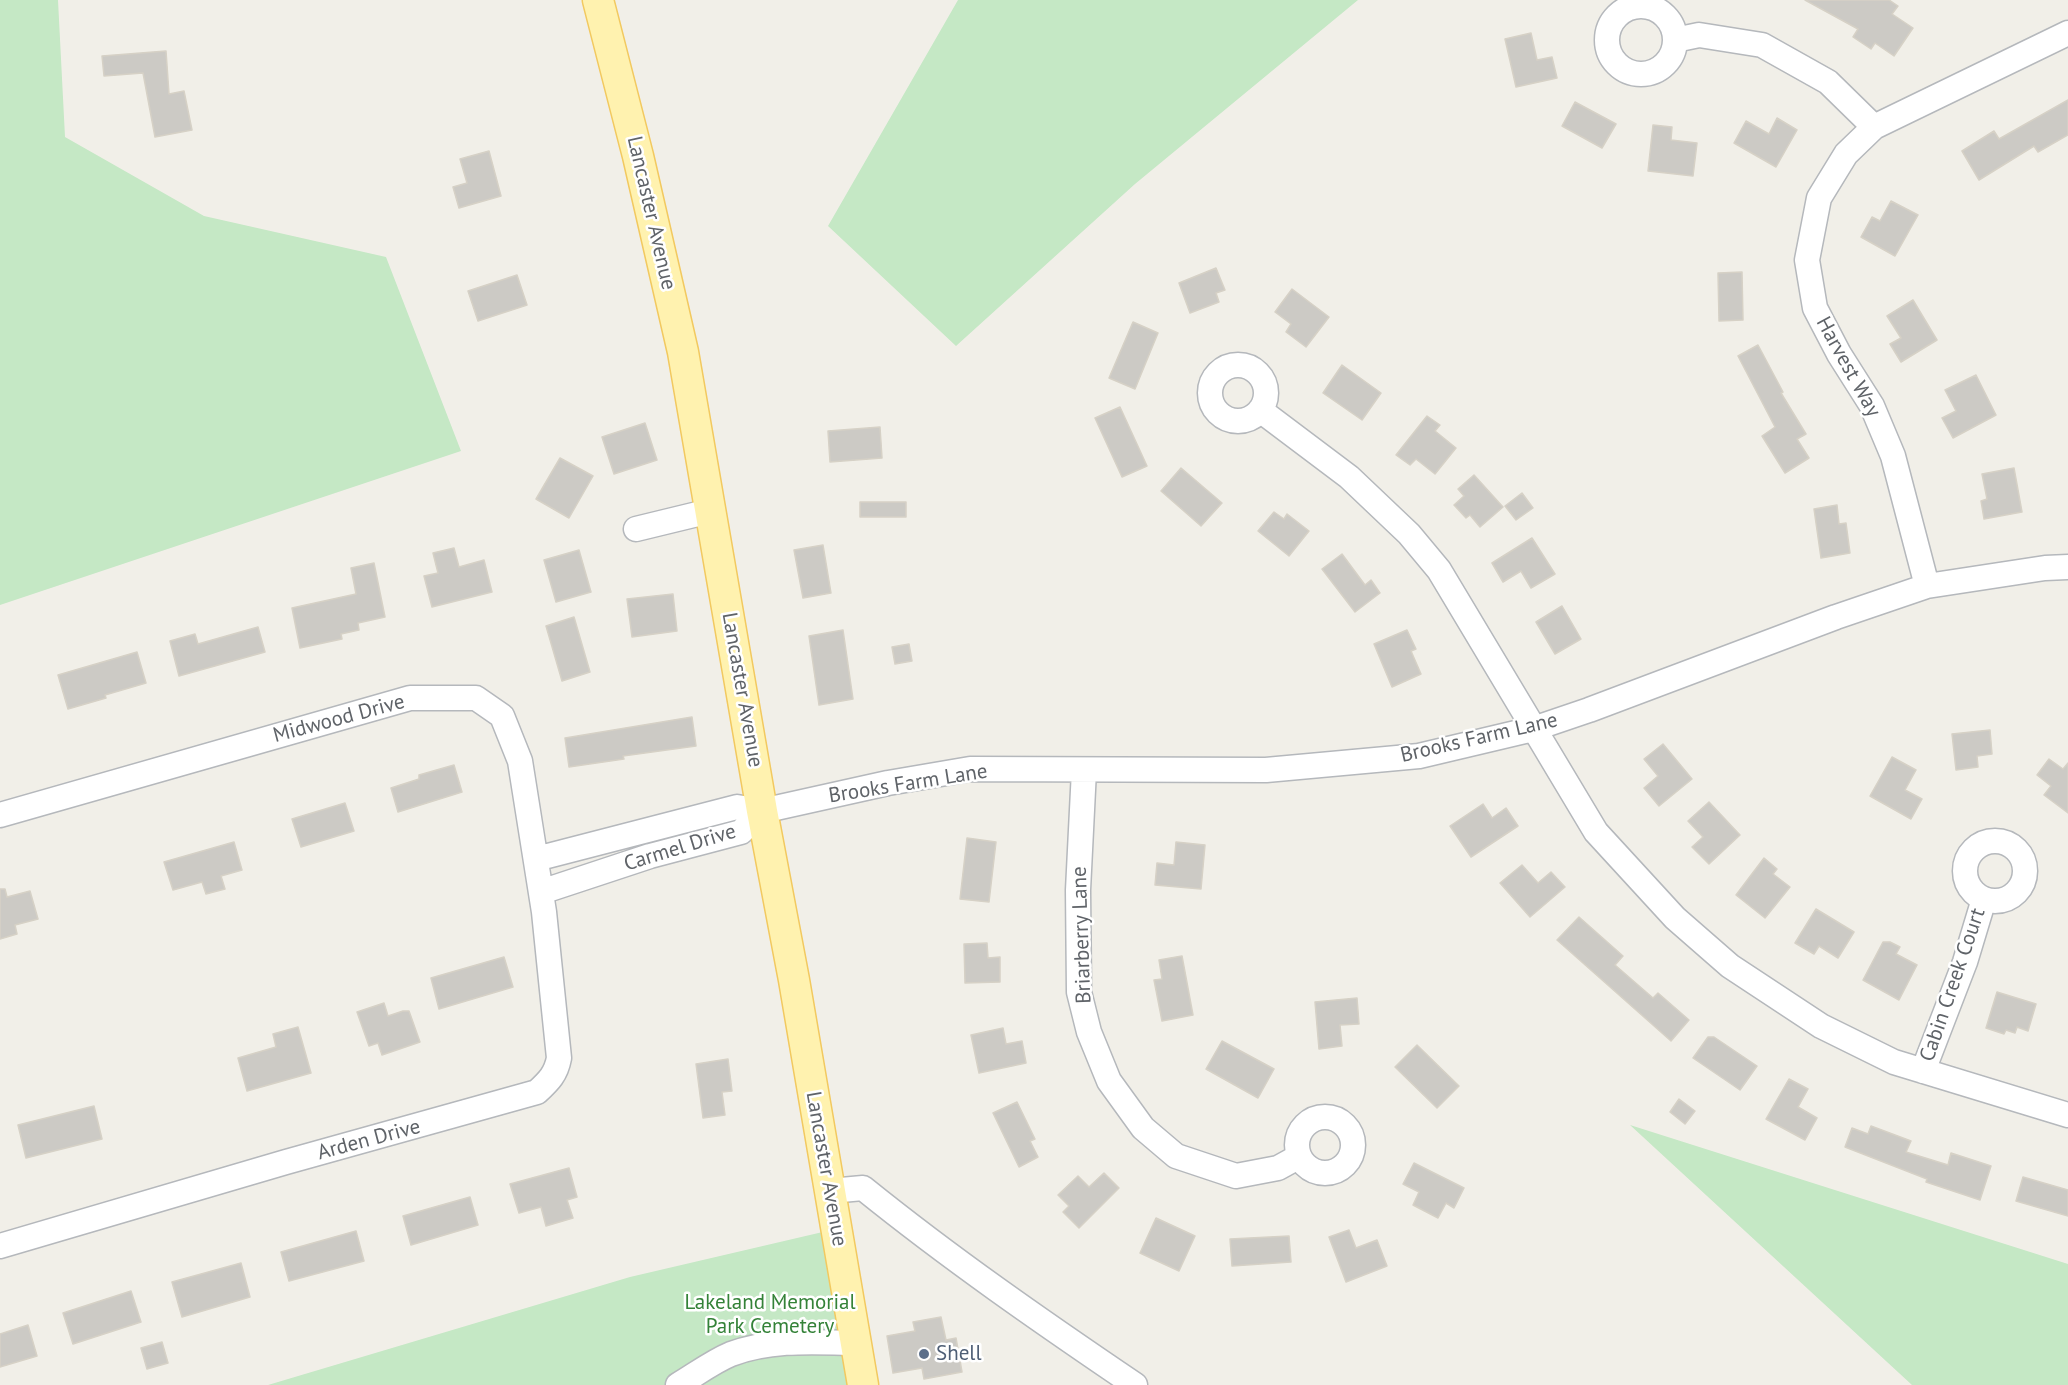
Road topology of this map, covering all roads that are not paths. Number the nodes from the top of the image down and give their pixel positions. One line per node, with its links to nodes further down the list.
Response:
1 (598, 0): 6 (main road, Lancaster Avenue)
2 (2068, 33): 4 (street, Harvest Way)
3 (1675, 40): 4 (street)
4 (1874, 127): 9 (street, Harvest Way)
5 (1260, 410): 10 (street)
6 (710, 511): 7 (street); 12 (main road, Lancaster Avenue)
7 (636, 529)
8 (2068, 567): 9 (street, Brooks Farm Lane)
9 (1927, 586): 10 (street, Brooks Farm Lane)
10 (1533, 729): 11 (street, Brooks Farm Lane); 17 (street)
11 (1084, 770): 12 (street, Brooks Farm Lane); 19 (street, Briarberry Lane)
12 (762, 811): 14 (street, Carmel Drive); 15 (street, Carmel Drive); 20 (main road, Lancaster Avenue)
13 (0, 815): 14 (street, Midwood Drive)
14 (536, 859): 15 (street, Midwood Drive)
15 (541, 892): 21 (street, Arden Drive)
16 (1984, 899): 17 (street, Cabin Creek Court)
17 (1923, 1071): 18 (street)
18 (2068, 1115)
19 (1298, 1157)
20 (830, 1191): 22 (main road, Lancaster Avenue); 27 (street)
21 (0, 1246)
22 (855, 1343): 23 (street); 26 (main road, Lancaster Avenue)
23 (712, 1365): 24 (street); 25 (street)
24 (678, 1385)
25 (698, 1385)
26 (863, 1385)
27 (1136, 1385)

